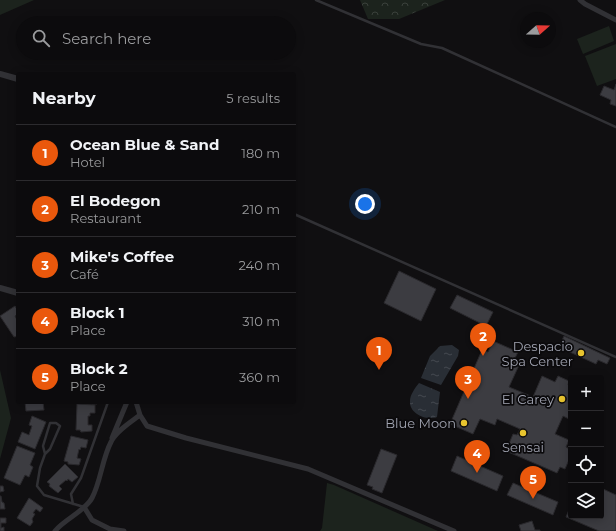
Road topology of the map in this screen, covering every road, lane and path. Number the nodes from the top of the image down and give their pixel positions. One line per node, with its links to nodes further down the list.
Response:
1 (316, 0): 6 (lane)
2 (580, 0): 3 (street)
3 (616, 20)
4 (0, 74): 5 (street)
5 (16, 78)
6 (616, 127)
7 (296, 215): 10 (lane)
8 (0, 288): 9 (street)
9 (16, 292)
10 (616, 357)
11 (107, 404): 17 (lane)
12 (126, 404): 15 (street)
13 (137, 404): 14 (street)
14 (140, 415): 15 (street); 21 (street)
15 (111, 441): 18 (street)
16 (45, 454): 16 (lane); 17 (lane)
17 (73, 504): 18 (lane)
18 (84, 507): 19 (street); 20 (street)
19 (55, 531)
20 (124, 531)
21 (454, 531)

